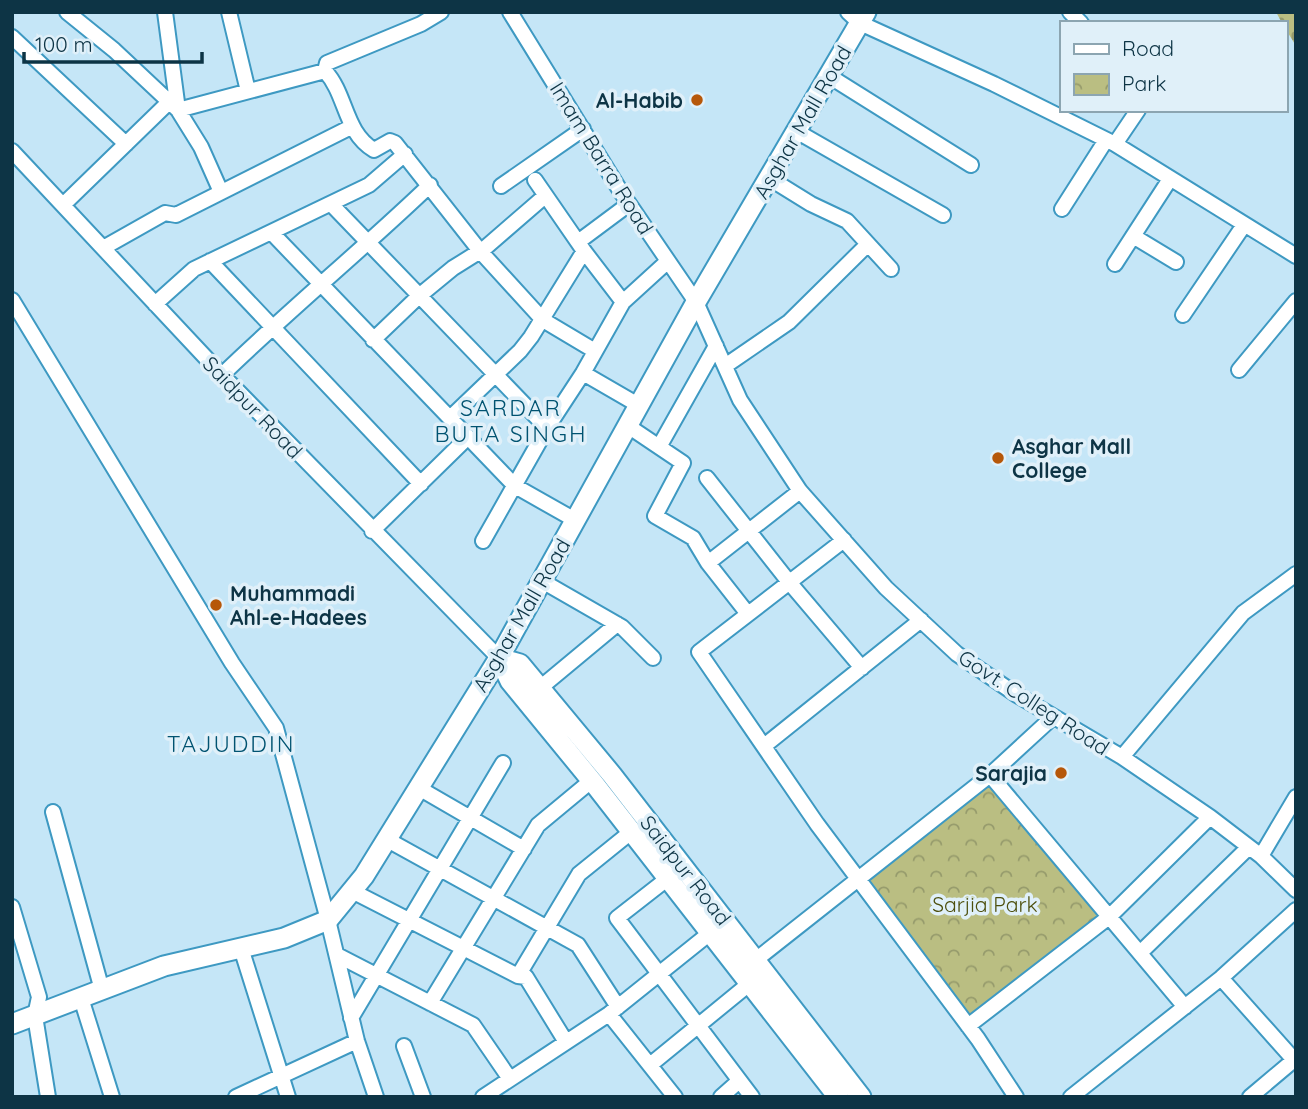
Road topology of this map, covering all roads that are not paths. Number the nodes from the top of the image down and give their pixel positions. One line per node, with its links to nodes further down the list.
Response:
1 (67, 12): 11 (street)
2 (166, 12): 11 (street)
3 (229, 12): 10 (street)
4 (440, 12): 8 (street)
5 (510, 12): 14 (street, Imam Barra Road)
6 (858, 16): 9 (main road, Asghar Mall Road); 16 (street)
7 (12, 37): 17 (street)
8 (325, 71): 10 (street); 13 (street)
9 (829, 76): 15 (main road, Asghar Mall Road); 20 (street)
10 (248, 91): 11 (street)
11 (173, 106): 17 (street); 26 (street)
12 (1136, 112): 16 (street)
13 (351, 127): 19 (street); 26 (street)
14 (583, 129): 25 (street); 28 (street, Imam Barra Road)
15 (796, 131): 21 (main road, Asghar Mall Road); 32 (street)
16 (1110, 142): 22 (street); 31 (street)
17 (125, 144): 29 (street)
18 (12, 151): 29 (street, Saidpur Road)
19 (405, 154): 24 (street); 30 (street)
20 (971, 165)
21 (769, 178): 37 (street); 52 (main road, Asghar Mall Road)
22 (1170, 178): 33 (street); 35 (street)
23 (535, 180): 27 (street)
24 (430, 186): 36 (street); 40 (street)
25 (501, 186)
26 (221, 192): 39 (street)
27 (545, 196): 38 (street); 40 (street)
28 (629, 204): 38 (street); 43 (street, Imam Barra Road)
29 (63, 205): 39 (street, Saidpur Road)
30 (332, 205): 34 (street); 36 (street)
31 (1062, 209)
32 (943, 215)
33 (1244, 225): 41 (street); 54 (street)
34 (272, 233): 42 (street); 47 (street)
35 (1133, 236): 44 (street); 45 (street)
36 (369, 243): 47 (street); 48 (street)
37 (868, 244): 46 (street); 60 (street)
38 (581, 246): 51 (street); 55 (street)
39 (103, 248): 53 (street, Saidpur Road)
40 (480, 251): 48 (street); 55 (street)
41 (1296, 256)
42 (210, 261): 53 (street); 56 (street)
43 (668, 261): 51 (street); 52 (street, Imam Barra Road)
44 (1176, 262)
45 (1115, 264)
46 (891, 269)
47 (321, 284): 56 (street); 57 (street)
48 (419, 296): 57 (street); 64 (street)
49 (12, 300): 115 (street)
50 (1296, 301): 61 (street)
51 (623, 302): 59 (street)
52 (696, 302): 58 (street, Govt. Colleg Road); 65 (main road, Asghar Mall Road)
53 (155, 304): 63 (street, Saidpur Road)
54 (1182, 315)
55 (543, 320): 59 (street); 64 (street)
56 (271, 328): 63 (street); 72 (street)
57 (373, 340): 66 (street)
58 (716, 346): 60 (street, Govt. Colleg Road); 70 (street)
59 (595, 351): 62 (street)
60 (725, 366): 74 (street, Govt. Colleg Road)
61 (1239, 370)
62 (583, 373): 65 (street); 68 (street)
63 (222, 375): 76 (street, Saidpur Road)
64 (494, 376): 66 (street); 68 (street)
65 (640, 405): 67 (main road, Asghar Mall Road)
66 (450, 418): 69 (street)
67 (628, 426): 70 (street); 75 (main road, Asghar Mall Road)
68 (547, 428): 73 (street)
69 (468, 437): 72 (street); 73 (street)
70 (659, 447): 80 (street)
71 (707, 478): 77 (street)
72 (421, 484): 76 (street)
73 (515, 486): 75 (street); 79 (street)
74 (800, 491): 77 (street); 78 (street, Govt. Colleg Road)
75 (575, 520): 82 (main road, Asghar Mall Road)
76 (372, 531): 87 (street, Saidpur Road)
77 (749, 531): 80 (street); 83 (street)
78 (844, 540): 83 (street); 85 (street, Govt. Colleg Road)
79 (483, 541)
80 (708, 563): 84 (street)
81 (1296, 574): 93 (street)
82 (542, 581): 86 (street); 87 (main road, Asghar Mall Road)
83 (789, 582): 84 (street); 89 (street)
84 (748, 614): 92 (street)
85 (921, 620): 89 (street); 91 (street, Govt. Colleg Road)
86 (617, 624): 88 (street); 90 (street)
87 (499, 658): 90 (main road, Saidpur Road); 96 (main road, Saidpur Road); 97 (main road, Asghar Mall Road)
88 (653, 658)
89 (862, 668): 92 (street)
90 (540, 688): 123 (main road, Saidpur Road)
91 (1053, 717): 93 (street, Govt. Colleg Road); 95 (street)
92 (764, 746): 108 (street)
93 (1122, 757): 100 (street, Govt. Colleg Road)
94 (503, 763): 101 (street)
95 (990, 775): 108 (street); 114 (street)
96 (591, 781): 102 (main road, Saidpur Road); 104 (street)
97 (418, 787): 101 (street); 103 (main road, Asghar Mall Road)
98 (1296, 797): 105 (street)
99 (53, 812): 128 (street)
100 (1210, 817): 105 (street, Govt. Colleg Road); 114 (street)
101 (471, 818): 104 (street); 106 (street)
102 (631, 832): 107 (main road, Saidpur Road); 117 (street)
103 (386, 839): 106 (street); 110 (main road, Asghar Mall Road)
104 (524, 849): 111 (street)
105 (1255, 851): 109 (street, Govt. Colleg Road); 121 (street)
106 (440, 869): 111 (street); 116 (street)
107 (667, 879): 118 (main road, Saidpur Road); 125 (street)
108 (858, 879): 123 (street); 136 (street)
109 (1296, 890)
110 (352, 891): 115 (main road, Asghar Mall Road); 116 (street)
111 (494, 898): 117 (street); 120 (street)
112 (12, 907): 133 (street)
113 (1296, 910): 127 (street)
114 (1109, 917): 121 (street); 136 (street)
115 (328, 920): 119 (main road, Asghar Mall Road); 122 (street)
116 (410, 920): 120 (street); 124 (street)
117 (547, 928): 126 (street); 132 (street)
118 (710, 933): 123 (main road, Saidpur Road); 125 (street)
119 (242, 948): 128 (main road, Asghar Mall Road); 143 (street)
120 (464, 948): 126 (street); 130 (street)
121 (1140, 953): 131 (street)
122 (337, 955): 124 (street); 134 (street)
123 (748, 972): 137 (street); 156 (main road, Saidpur Road); 157 (main road, Saidpur Road)
124 (377, 975): 130 (street); 134 (street)
125 (658, 975): 132 (street); 137 (street)
126 (518, 976): 139 (street)
127 (1221, 978): 131 (street); 141 (street)
128 (102, 990): 129 (main road, Asghar Mall Road)
129 (81, 998): 133 (main road, Asghar Mall Road); 147 (street)
130 (430, 1003): 144 (street)
131 (1185, 1007): 159 (street)
132 (614, 1011): 139 (street); 142 (street)
133 (36, 1016): 135 (main road, Asghar Mall Road); 146 (street)
134 (351, 1018): 138 (street)
135 (12, 1024)
136 (968, 1026): 158 (street)
137 (697, 1027): 142 (street); 145 (street)
138 (357, 1041): 143 (street); 150 (street)
139 (566, 1042): 144 (street)
140 (404, 1046): 151 (street)
141 (1295, 1061): 160 (street)
142 (650, 1065): 153 (street)
143 (281, 1075): 148 (street); 149 (street)
144 (510, 1079): 152 (street)
145 (740, 1081): 154 (street); 155 (street)
146 (48, 1097)
147 (112, 1097)
148 (236, 1097)
149 (288, 1097)
150 (376, 1097)
151 (423, 1097)
152 (483, 1097)
153 (675, 1097)
154 (721, 1097)
155 (751, 1097)
156 (838, 1097)
157 (861, 1097)
158 (1016, 1097)
159 (1072, 1097)
160 (1250, 1097)

